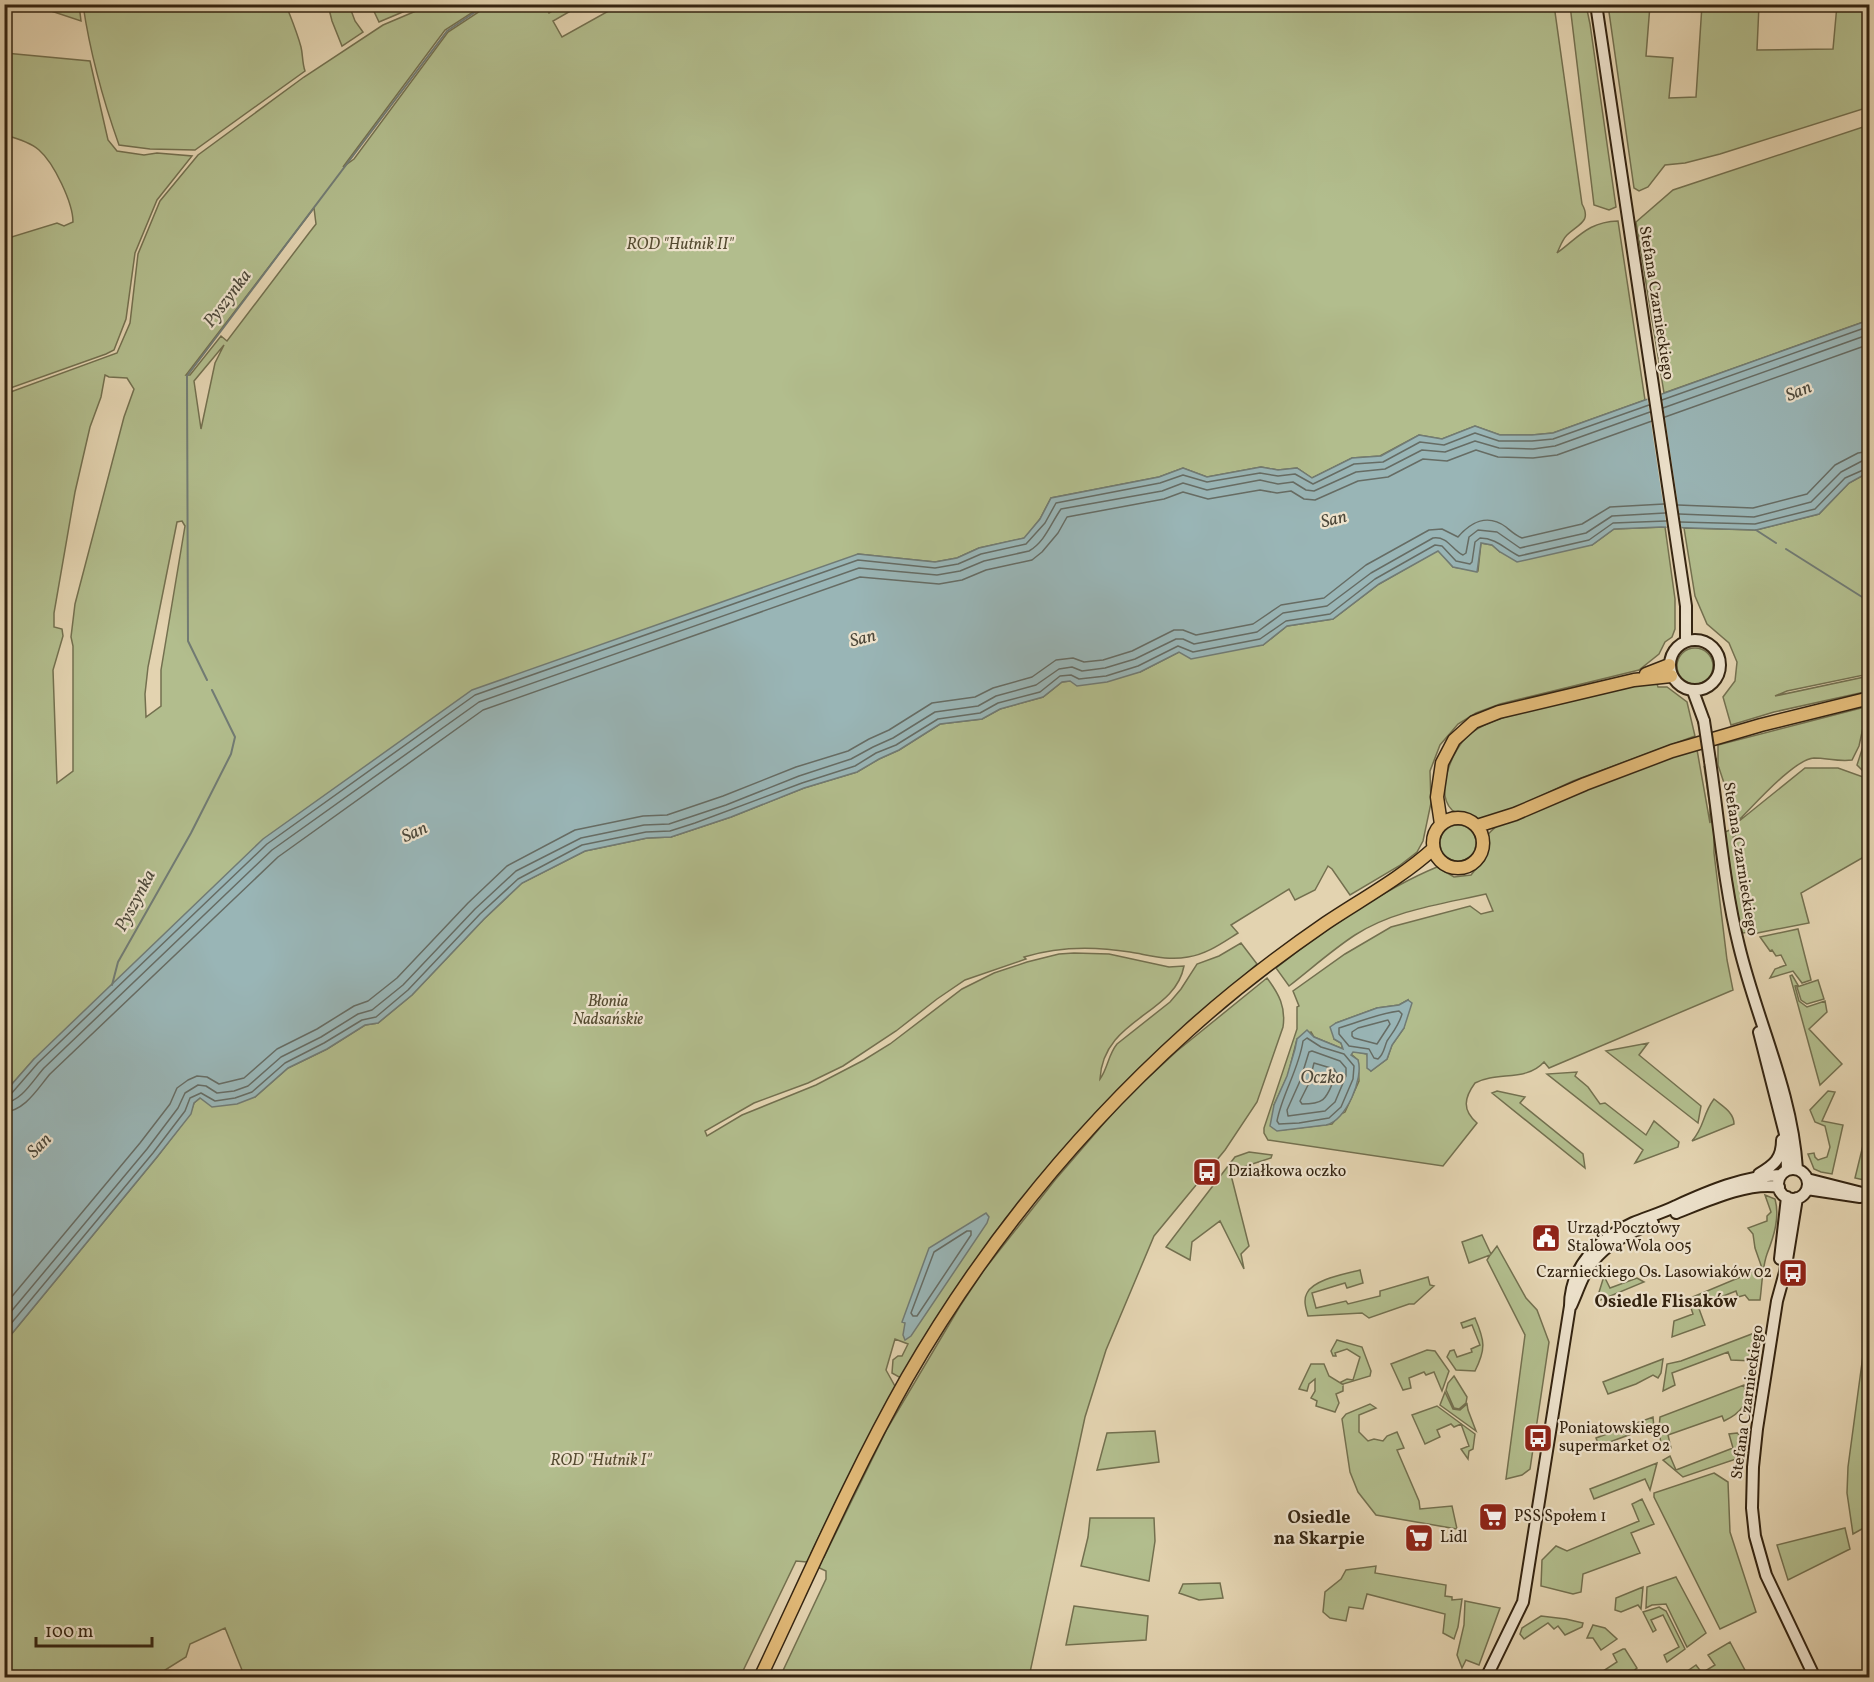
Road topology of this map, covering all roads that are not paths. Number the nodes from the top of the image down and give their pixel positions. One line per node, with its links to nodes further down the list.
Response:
1 (1596, 4): 2 (street, Stefana Czarnieckiego)
2 (1691, 640): 3 (street); 4 (street)
3 (1670, 670): 4 (street); 6 (main road)
4 (1698, 690): 11 (street, Stefana Czarnieckiego, bridge)
5 (1869, 698): 9 (main road)
6 (1438, 782): 7 (main road); 8 (main road)
7 (1453, 818): 8 (main road); 9 (main road)
8 (1441, 824): 10 (main road)
9 (1480, 832): 10 (main road)
10 (1436, 854): 20 (main road)
11 (1754, 999): 12 (street, Stefana Czarnieckiego); 13 (street, Stefana Czarnieckiego)
12 (1784, 1125): 13 (street, Stefana Czarnieckiego); 14 (street)
13 (1789, 1172): 14 (street); 15 (street); 16 (street)
14 (1755, 1178): 19 (street)
15 (1807, 1184): 17 (street); 18 (street)
16 (1779, 1187): 18 (street); 19 (street)
17 (1869, 1196)
18 (1792, 1197): 22 (street, Stefana Czarnieckiego)
19 (1570, 1306): 21 (street)
20 (760, 1677)
21 (1486, 1677)
22 (1815, 1677)

